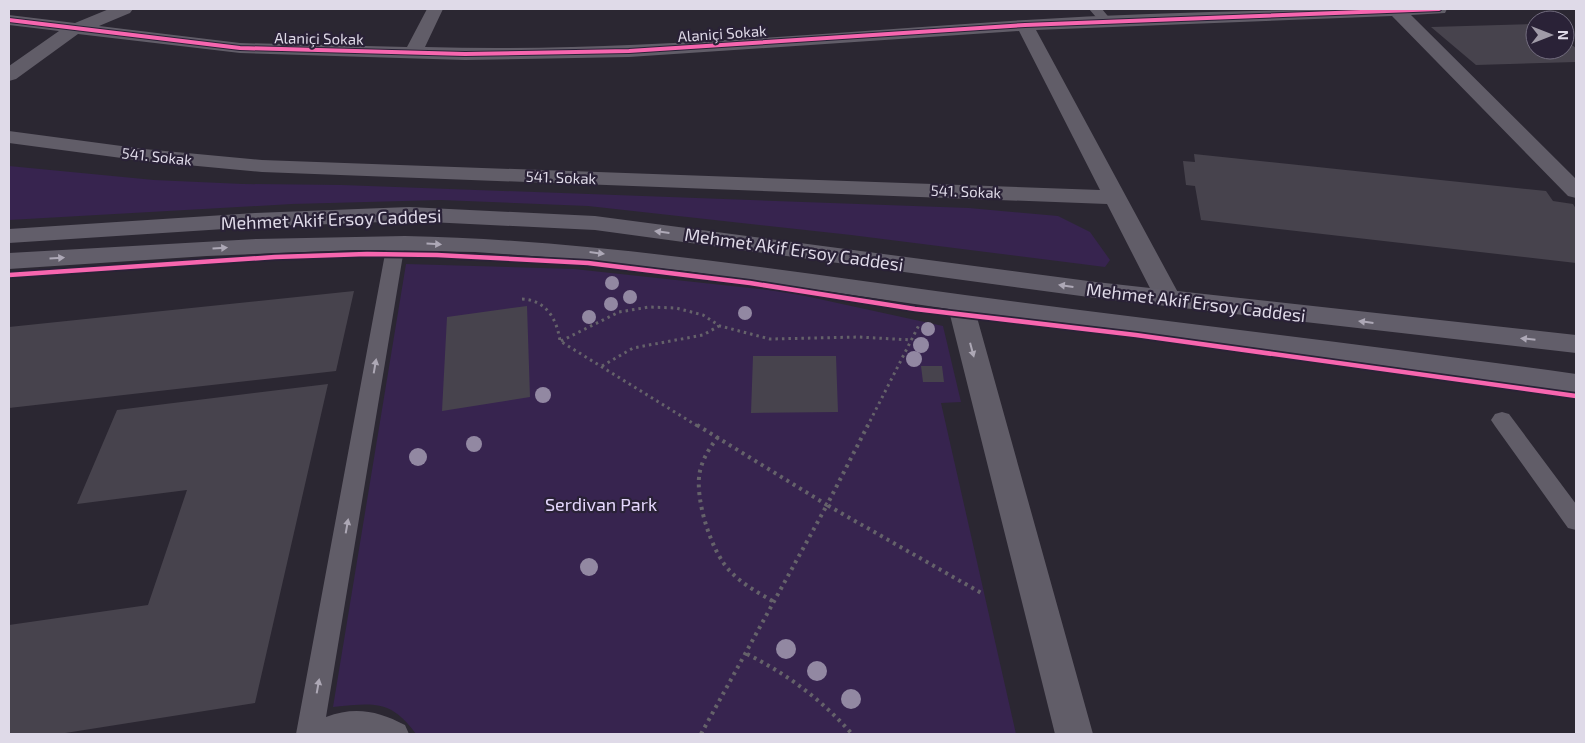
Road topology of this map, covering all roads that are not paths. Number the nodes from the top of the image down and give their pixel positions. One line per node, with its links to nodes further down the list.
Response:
1 (124, 9): 11 (street)
2 (435, 9): 12 (street)
3 (978, 9): 10 (street)
4 (1438, 9): 5 (street, Alaniçi Sokak)
5 (1396, 10): 6 (street, Alaniçi Sokak); 15 (street)
6 (1205, 13): 7 (street, Alaniçi Sokak)
7 (1101, 15): 9 (street, Alaniçi Sokak)
8 (9, 20): 11 (street, Alaniçi Sokak)
9 (1025, 24): 10 (street, Alaniçi Sokak); 16 (street)
10 (995, 28): 12 (street, Alaniçi Sokak)
11 (72, 30): 12 (street, Alaniçi Sokak); 13 (street)
12 (413, 52)
13 (9, 75)
14 (9, 137): 16 (street, 541. Sokak)
15 (1576, 191)
16 (1114, 197): 20 (street)
17 (9, 236): 20 (main road, Mehmet Akif Ersoy Caddesi, one-way to 17)
18 (396, 243): 19 (main road, Mehmet Akif Ersoy Caddesi, one-way to 18); 21 (main road, Mehmet Akif Ersoy Caddesi, one-way to 21); 26 (lane, one-way to 18)
19 (9, 261)
20 (1168, 298): 22 (main road, Mehmet Akif Ersoy Caddesi, one-way to 20)
21 (962, 309): 23 (main road, Mehmet Akif Ersoy Caddesi); 29 (street, one-way to 29)
22 (1576, 344)
23 (1576, 384)
24 (1502, 420): 25 (lane)
25 (1576, 521)
26 (310, 734)
27 (320, 734): 28 (lane)
28 (395, 734)
29 (1074, 734)

